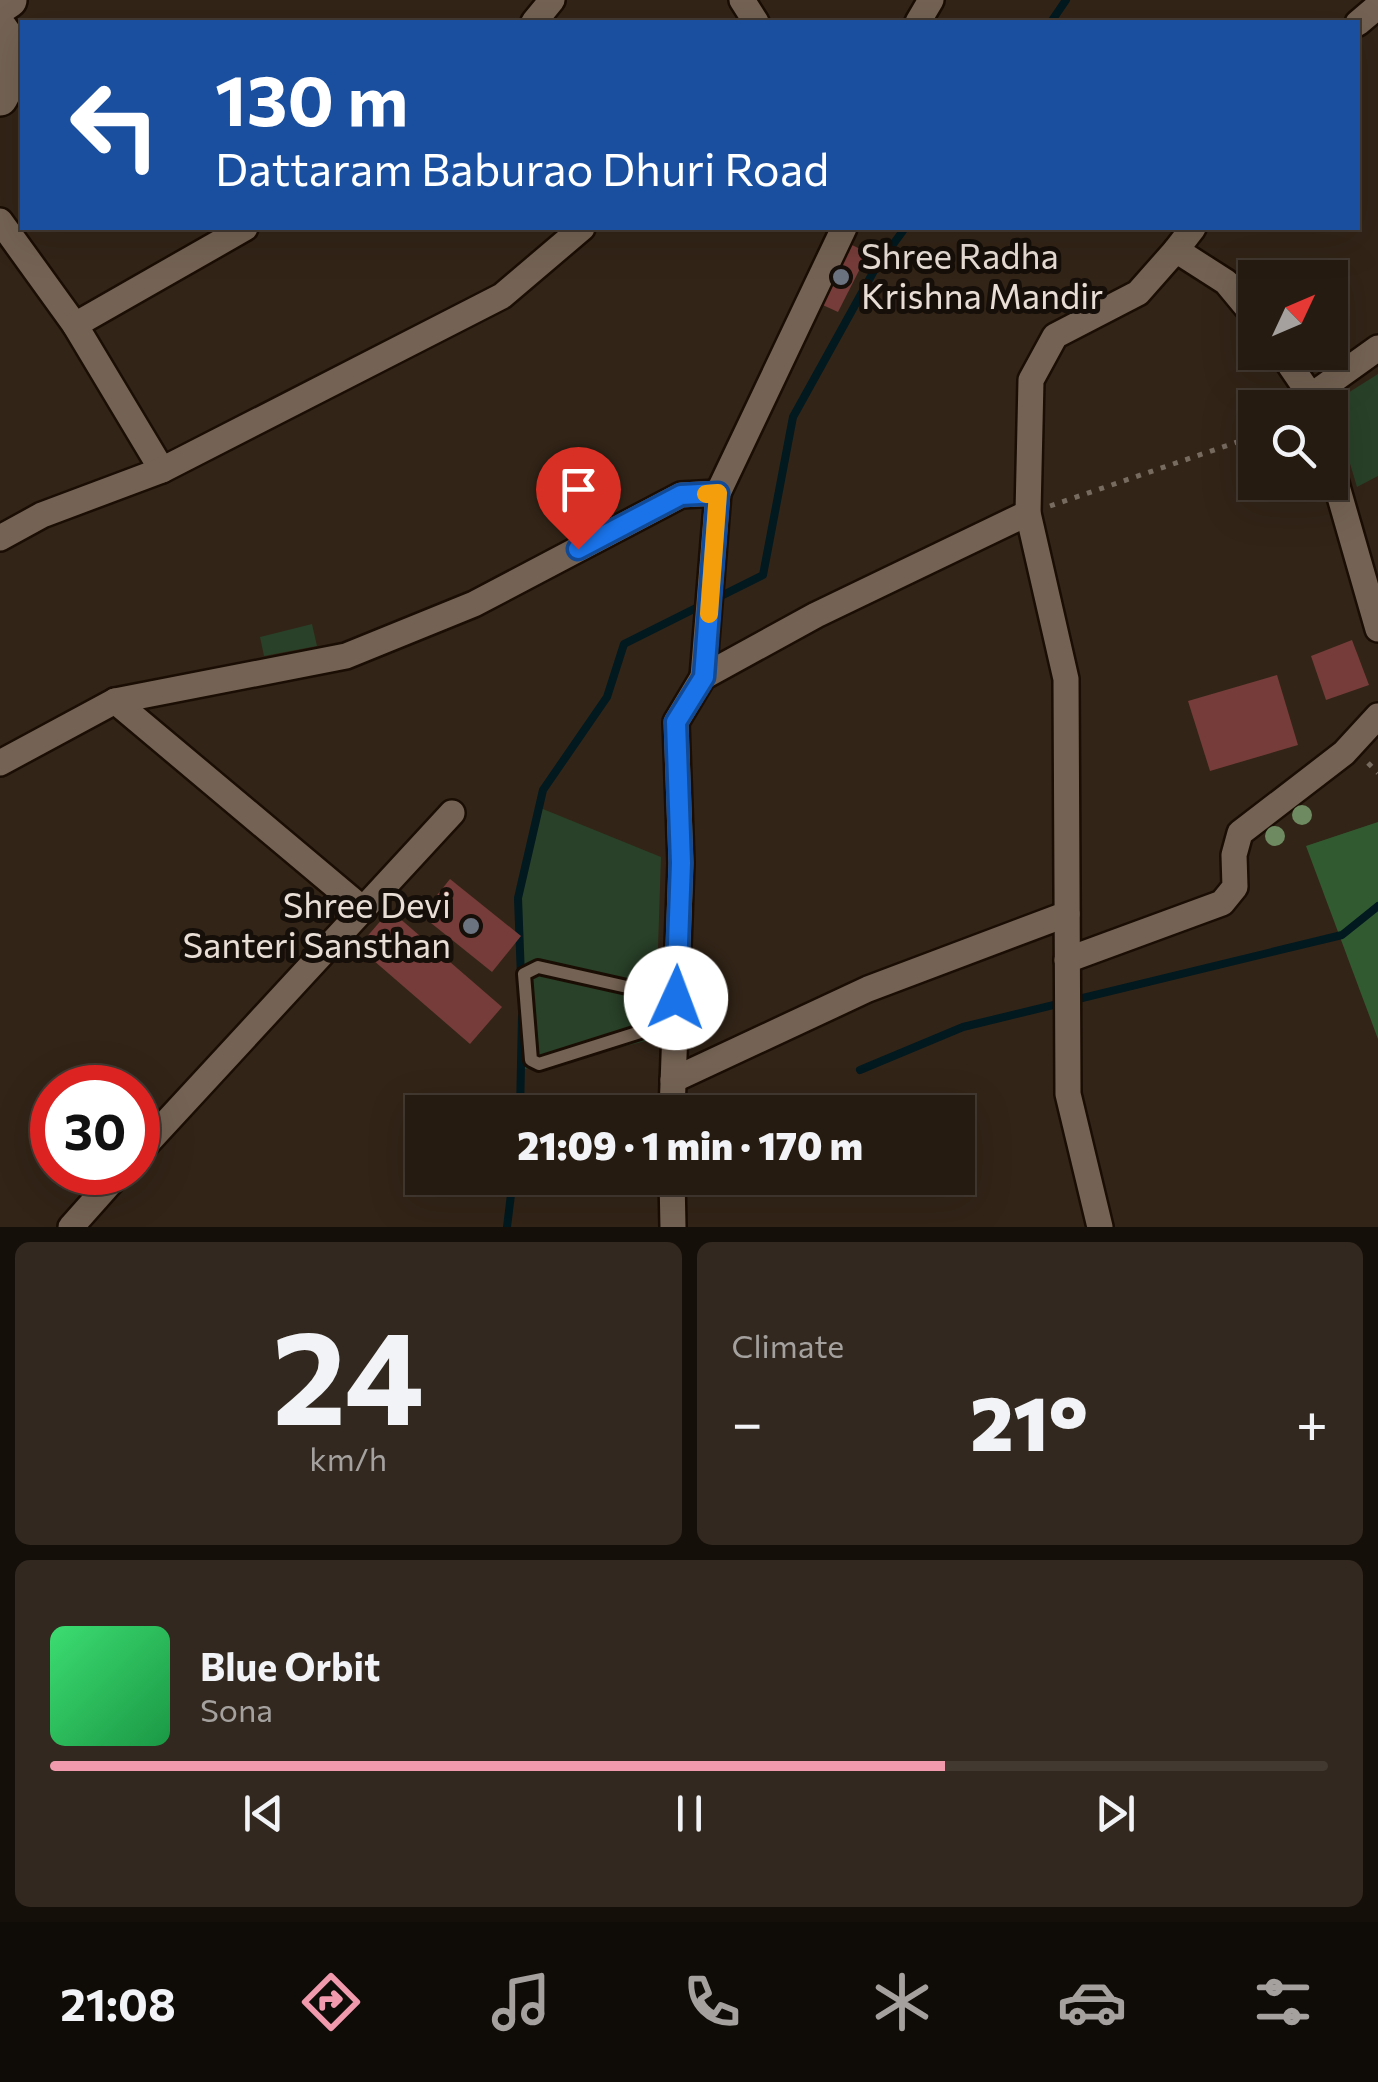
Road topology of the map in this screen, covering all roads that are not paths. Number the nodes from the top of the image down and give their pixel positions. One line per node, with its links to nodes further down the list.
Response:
1 (9, 0): 3 (main road)
2 (552, 0): 4 (street)
3 (0, 6)
4 (536, 20)
5 (0, 30): 6 (main road)
6 (0, 98)
7 (0, 221): 14 (street)
8 (240, 230): 14 (street)
9 (580, 230): 17 (street)
10 (843, 230): 18 (street)
11 (1191, 230): 12 (street)
12 (1176, 250): 13 (street); 20 (street)
13 (1238, 296)
14 (76, 324): 17 (street)
15 (1378, 348): 16 (street)
16 (1327, 390)
17 (162, 470): 21 (street)
18 (718, 493): 23 (street); 24 (street)
19 (1341, 500): 22 (street)
20 (1028, 513): 23 (street); 29 (street)
21 (0, 538)
22 (1378, 625)
23 (704, 677): 31 (street)
24 (115, 701): 26 (street); 28 (street)
25 (1378, 716): 30 (street)
26 (0, 763)
27 (452, 813): 28 (street)
28 (364, 910): 34 (street)
29 (1067, 914): 30 (street); 32 (street)
30 (1068, 960): 39 (street)
31 (676, 1009): 31 (lane); 32 (street)
32 (673, 1080): 33 (street)
33 (673, 1095)
34 (160, 1130)
35 (99, 1195): 37 (street)
36 (672, 1195): 38 (street)
37 (70, 1227)
38 (673, 1227)
39 (1100, 1227)

